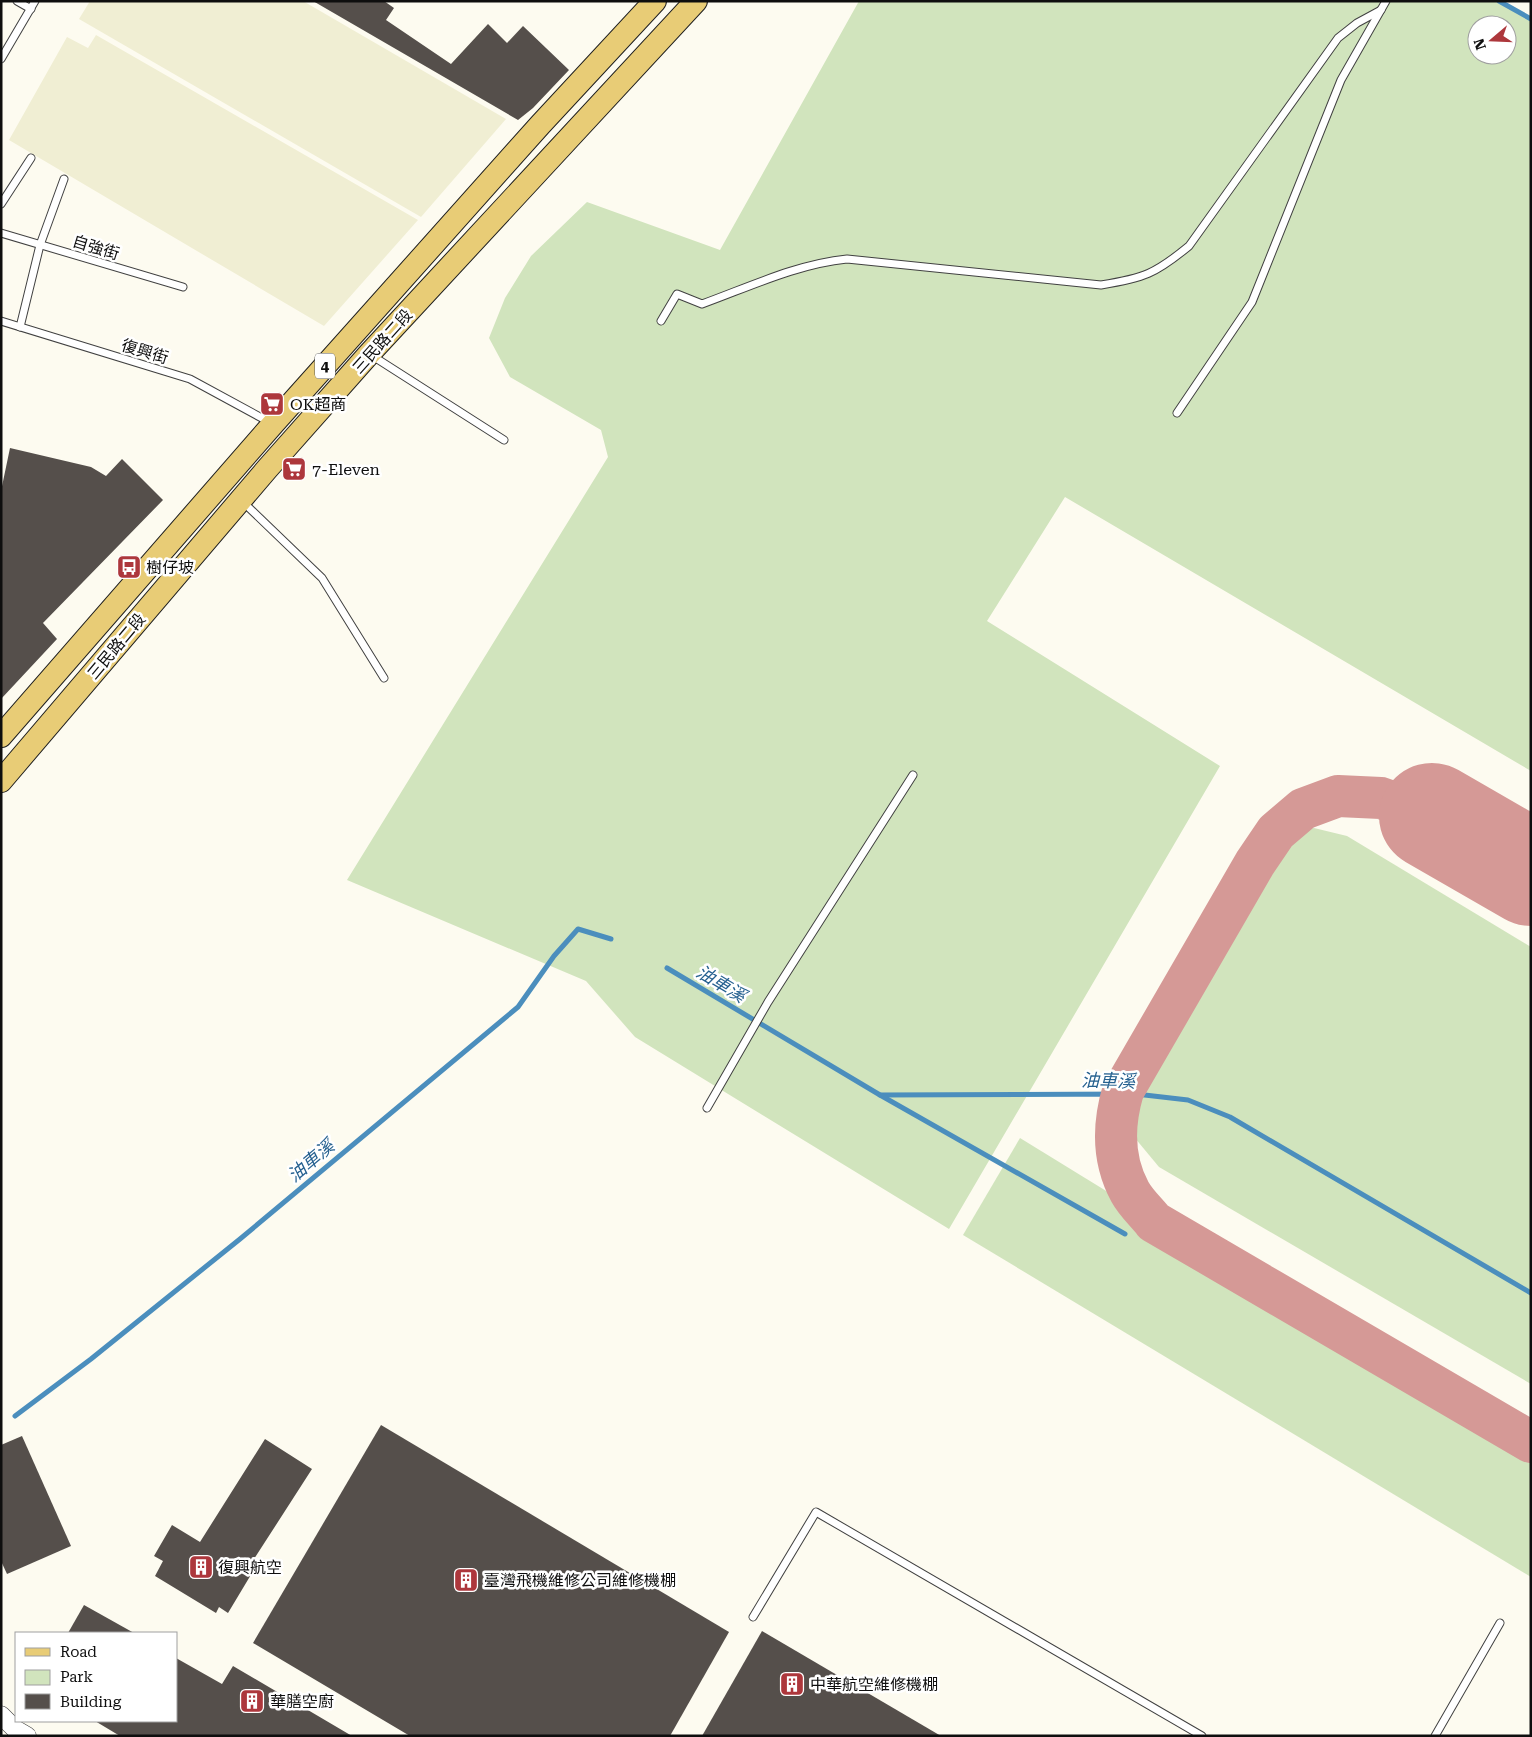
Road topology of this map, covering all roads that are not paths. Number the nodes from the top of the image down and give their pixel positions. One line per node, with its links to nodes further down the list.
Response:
1 (17, 1): 6 (lane)
2 (35, 1): 6 (lane)
3 (655, 1): 20 (main road, 三民路二段 / 4)
4 (696, 1): 18 (main road, 三民路二段 / 4)
5 (1386, 1): 7 (lane)
6 (31, 9): 8 (lane)
7 (1382, 10): 16 (lane); 19 (lane)
8 (1, 59)
9 (31, 158): 11 (lane)
10 (64, 179): 13 (lane)
11 (1, 204)
12 (1, 233): 13 (lane, 自強街)
13 (40, 244): 14 (lane, 自強街); 17 (lane)
14 (183, 287)
15 (1, 321): 17 (lane, 復興街)
16 (661, 321)
17 (20, 327): 20 (lane, 復興街)
18 (369, 354): 21 (lane); 22 (main road, 三民路二段 / 4)
19 (1177, 413)
20 (273, 424): 24 (main road, 三民路二段 / 4)
21 (504, 440)
22 (241, 500): 23 (lane); 26 (main road, 三民路二段 / 4)
23 (384, 678)
24 (5, 726)
25 (913, 775): 27 (lane)
26 (1, 781)
27 (707, 1108)
28 (753, 1617): 32 (lane)
29 (1500, 1623): 33 (lane)
30 (1, 1715): 31 (street)
31 (27, 1736)
32 (1202, 1736)
33 (1434, 1736)

